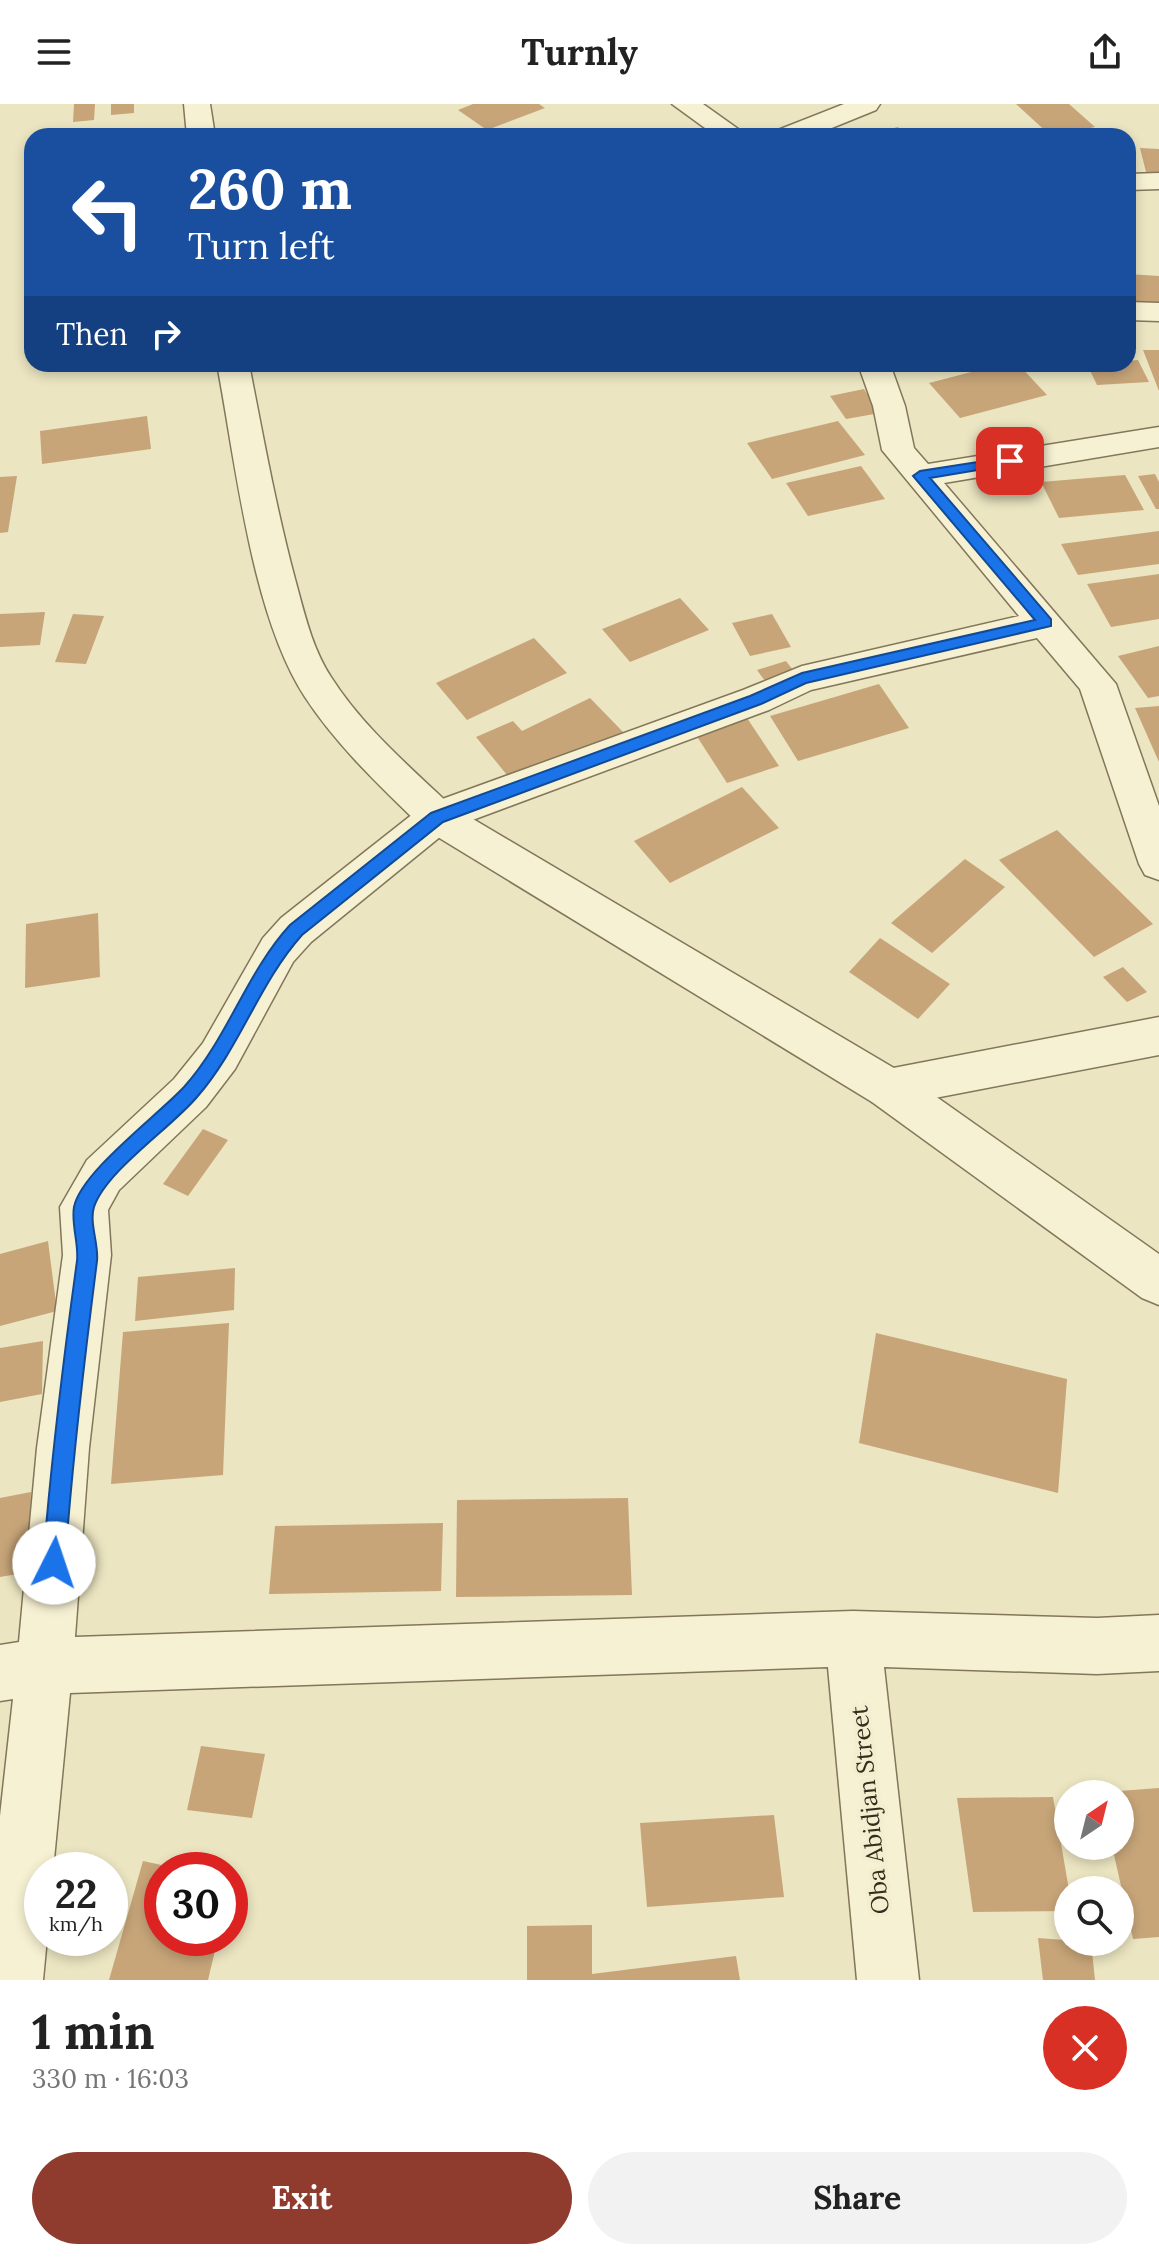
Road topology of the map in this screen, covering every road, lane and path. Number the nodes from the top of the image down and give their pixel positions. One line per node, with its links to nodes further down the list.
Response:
1 (197, 104): 4 (street)
2 (685, 104): 5 (street)
3 (867, 104): 6 (street)
4 (200, 128)
5 (722, 128)
6 (808, 128)
7 (1159, 181): 8 (street)
8 (1136, 182)
9 (1136, 311): 10 (street)
10 (1159, 312)
11 (235, 372): 16 (street)
12 (877, 372): 14 (street)
13 (1159, 437): 14 (street)
14 (920, 476): 15 (street)
15 (1046, 623): 16 (street); 17 (street)
16 (437, 817): 19 (street); 23 (street)
17 (1159, 864)
18 (1159, 1036): 19 (street)
19 (888, 1088): 20 (street)
20 (1159, 1282)
21 (853, 1639): 22 (street); 23 (street); 25 (street, Oba Abidjan Street)
22 (1159, 1643)
23 (23, 1670): 24 (street)
24 (12, 1980)
25 (888, 1980)

